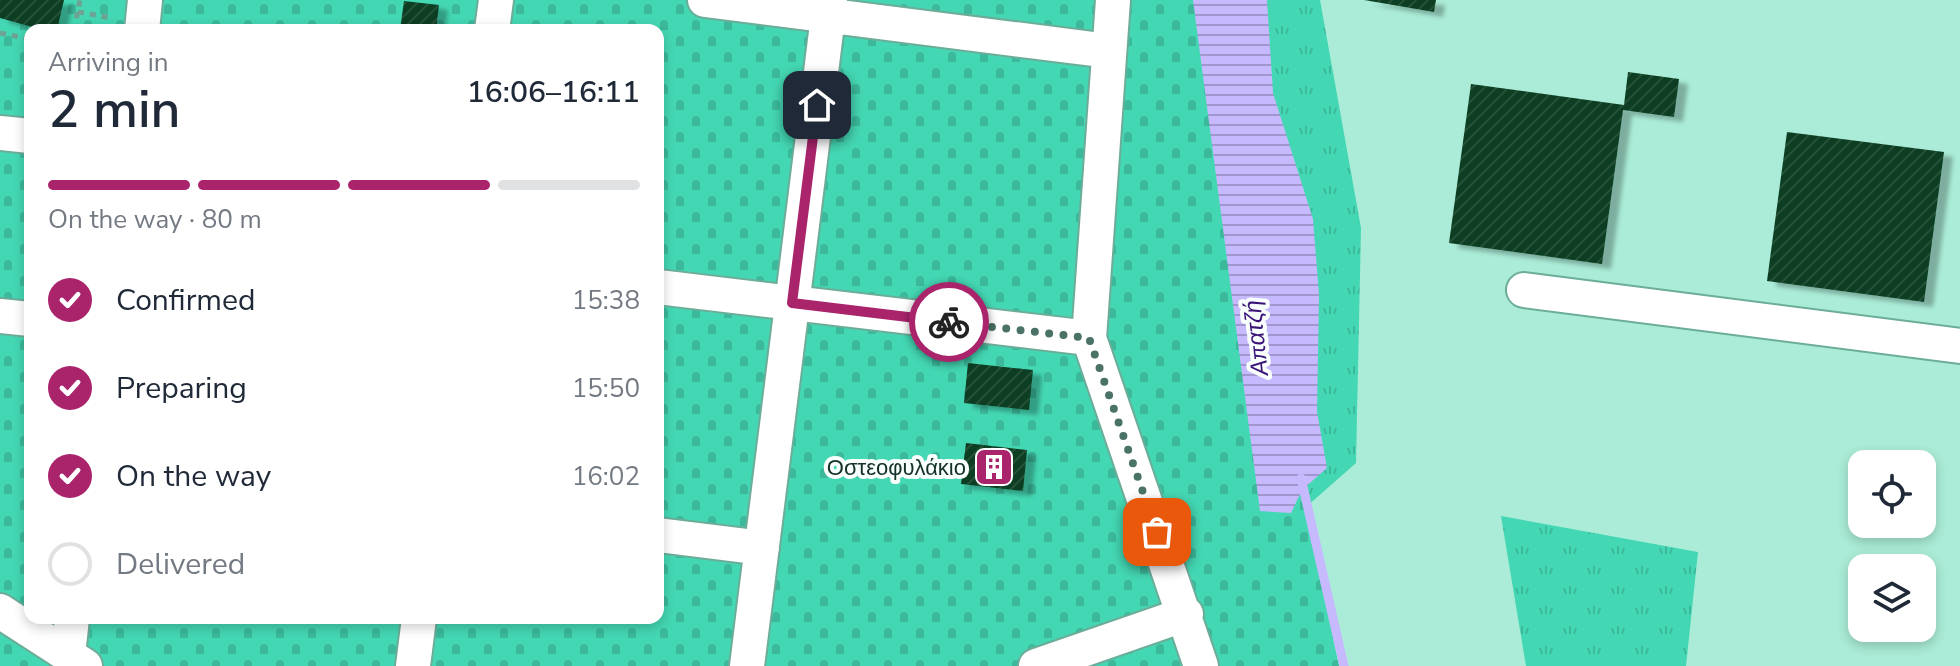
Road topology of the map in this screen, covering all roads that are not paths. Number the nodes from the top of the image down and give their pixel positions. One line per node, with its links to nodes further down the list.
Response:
1 (145, 0): 6 (lane)
2 (496, 0): 7 (lane)
3 (705, 0): 5 (lane)
4 (1113, 0): 8 (lane)
5 (829, 8): 8 (lane); 13 (lane)
6 (143, 24)
7 (493, 24)
8 (1109, 51): 16 (lane)
9 (0, 133): 10 (lane)
10 (24, 135)
11 (664, 288): 13 (lane)
12 (1524, 290): 17 (lane)
13 (792, 303): 16 (lane); 19 (lane)
14 (0, 316): 15 (lane)
15 (24, 318)
16 (1089, 338): 21 (lane)
17 (1960, 346)
18 (664, 536): 19 (lane)
19 (762, 548): 26 (lane)
20 (0, 611): 24 (lane)
21 (1186, 614): 27 (lane); 28 (lane)
22 (73, 624): 24 (lane)
23 (418, 624): 25 (lane)
24 (76, 661)
25 (413, 666)
26 (747, 666)
27 (1036, 666)
28 (1201, 666)

